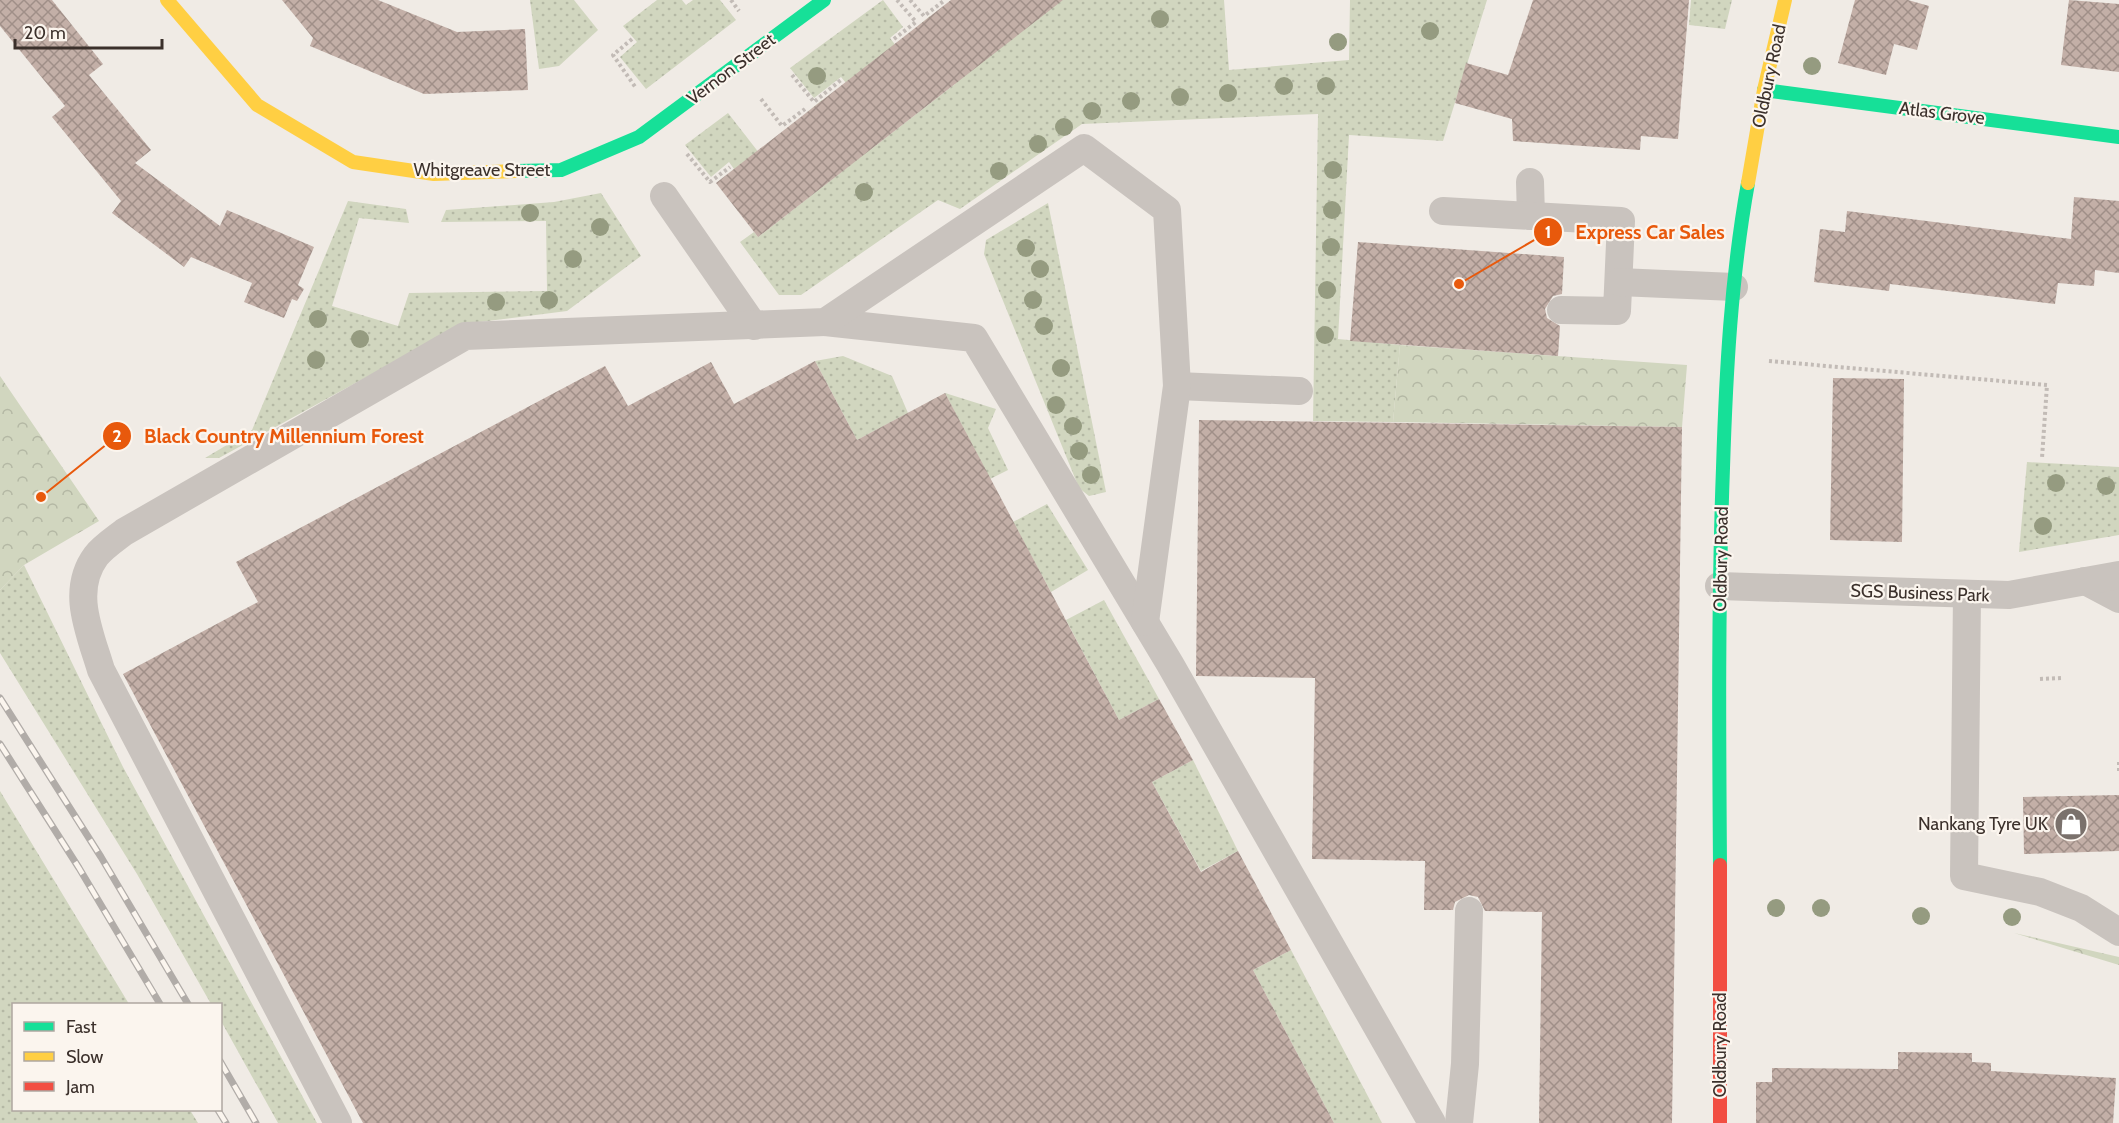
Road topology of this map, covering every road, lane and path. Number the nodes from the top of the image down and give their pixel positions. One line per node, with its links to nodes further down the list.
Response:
1 (167, 0): 15 (main road, Whitgreave Street)
2 (824, 0): 15 (main road, Vernon Street)
3 (897, 0): 8 (path)
4 (910, 0): 5 (path)
5 (945, 0)
6 (1785, 0): 11 (main road, Oldbury Road)
7 (632, 39): 12 (path)
8 (894, 39)
9 (788, 71): 10 (path)
10 (841, 80)
11 (1764, 90): 16 (main road, Atlas Grove); 24 (main road, Oldbury Road)
12 (638, 92)
13 (757, 94): 14 (path)
14 (805, 108)
15 (639, 137)
16 (2119, 137)
17 (684, 150): 18 (path)
18 (730, 166)
19 (1530, 182): 22 (lane)
20 (664, 196): 27 (lane)
21 (1443, 211): 22 (lane)
22 (1531, 216): 23 (lane)
23 (1619, 282): 24 (lane); 25 (lane)
24 (1734, 287): 34 (main road, Oldbury Road)
25 (1561, 310)
26 (825, 322): 27 (lane); 29 (lane); 37 (lane)
27 (754, 326): 44 (lane)
28 (1758, 360): 31 (path)
29 (1177, 386): 30 (lane); 37 (lane)
30 (1299, 390)
31 (2042, 458)
32 (2119, 575): 33 (lane, SGS Business Park)
33 (2085, 581): 35 (lane, SGS Business Park); 36 (lane)
34 (1719, 586): 35 (lane, SGS Business Park); 47 (main road, Oldbury Road)
35 (1967, 594): 43 (lane)
36 (2119, 599)
37 (1145, 622): 45 (lane)
38 (2062, 678): 39 (path)
39 (2040, 679)
40 (2119, 761): 41 (path)
41 (2119, 771)
42 (1469, 911): 46 (lane)
43 (2119, 932)
44 (338, 1123)
45 (1432, 1123)
46 (1459, 1123)
47 (1720, 1123)

